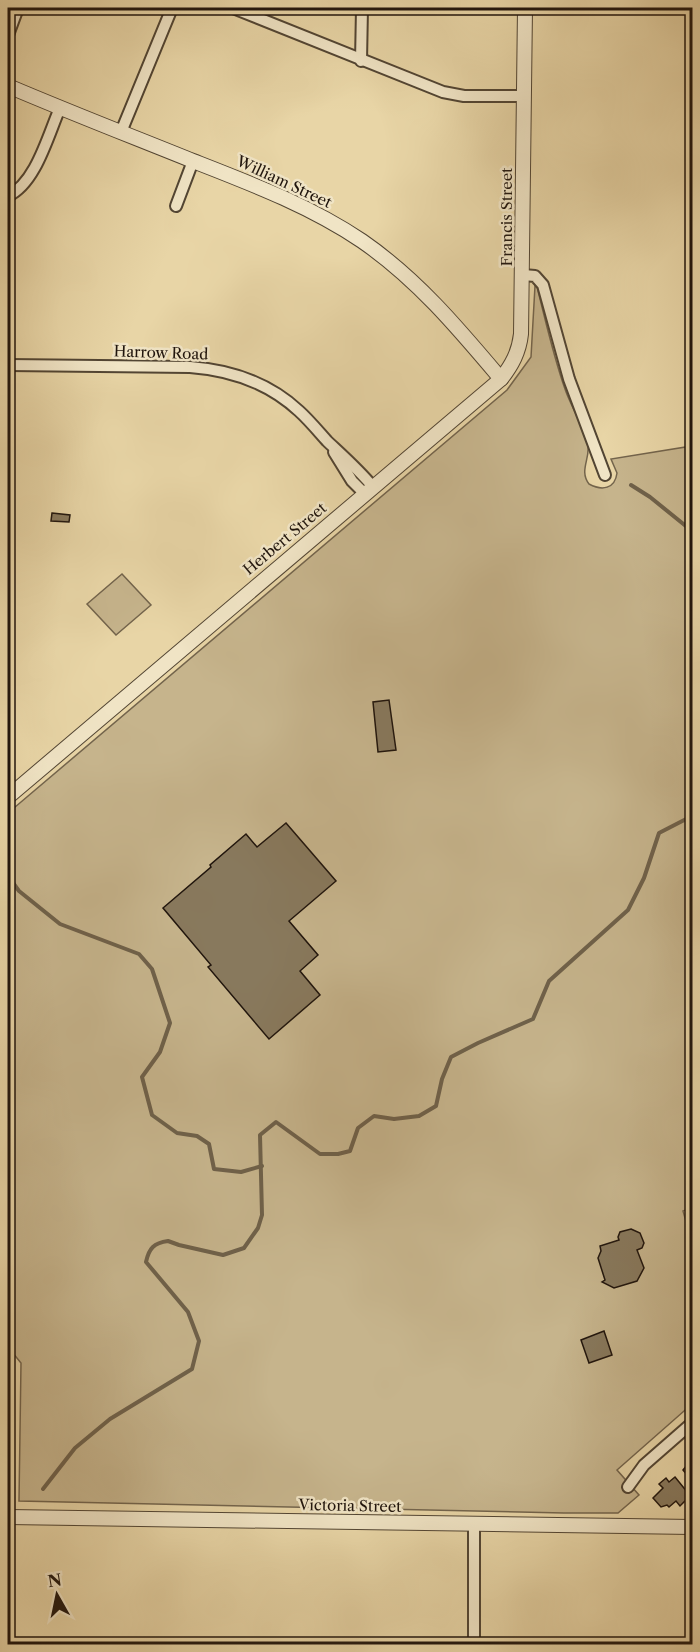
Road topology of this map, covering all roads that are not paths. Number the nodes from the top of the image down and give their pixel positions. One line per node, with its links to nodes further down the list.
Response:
1 (18, 8): 6 (street)
2 (172, 8): 11 (street)
3 (233, 8): 7 (street)
4 (362, 8): 7 (street)
5 (525, 8): 9 (street, Francis Street)
6 (8, 35)
7 (361, 61): 9 (street)
8 (8, 86): 10 (street, William Street)
9 (524, 96): 15 (street, Francis Street)
10 (60, 108): 11 (street, William Street); 13 (street)
11 (121, 132): 12 (street, William Street)
12 (193, 161): 14 (street); 17 (street, William Street)
13 (8, 196)
14 (176, 206)
15 (523, 275): 17 (street, Herbert Street); 18 (street, Francis Street)
16 (8, 365): 19 (street, Harrow Road)
17 (501, 379): 19 (street, Herbert Street)
18 (605, 475)
19 (368, 490): 20 (street, Herbert Street)
20 (8, 797)
21 (693, 1423): 22 (street)
22 (628, 1487)
23 (8, 1517): 24 (street, Victoria Street)
24 (474, 1525): 25 (street, Victoria Street); 26 (street)
25 (693, 1527)
26 (470, 1644)

